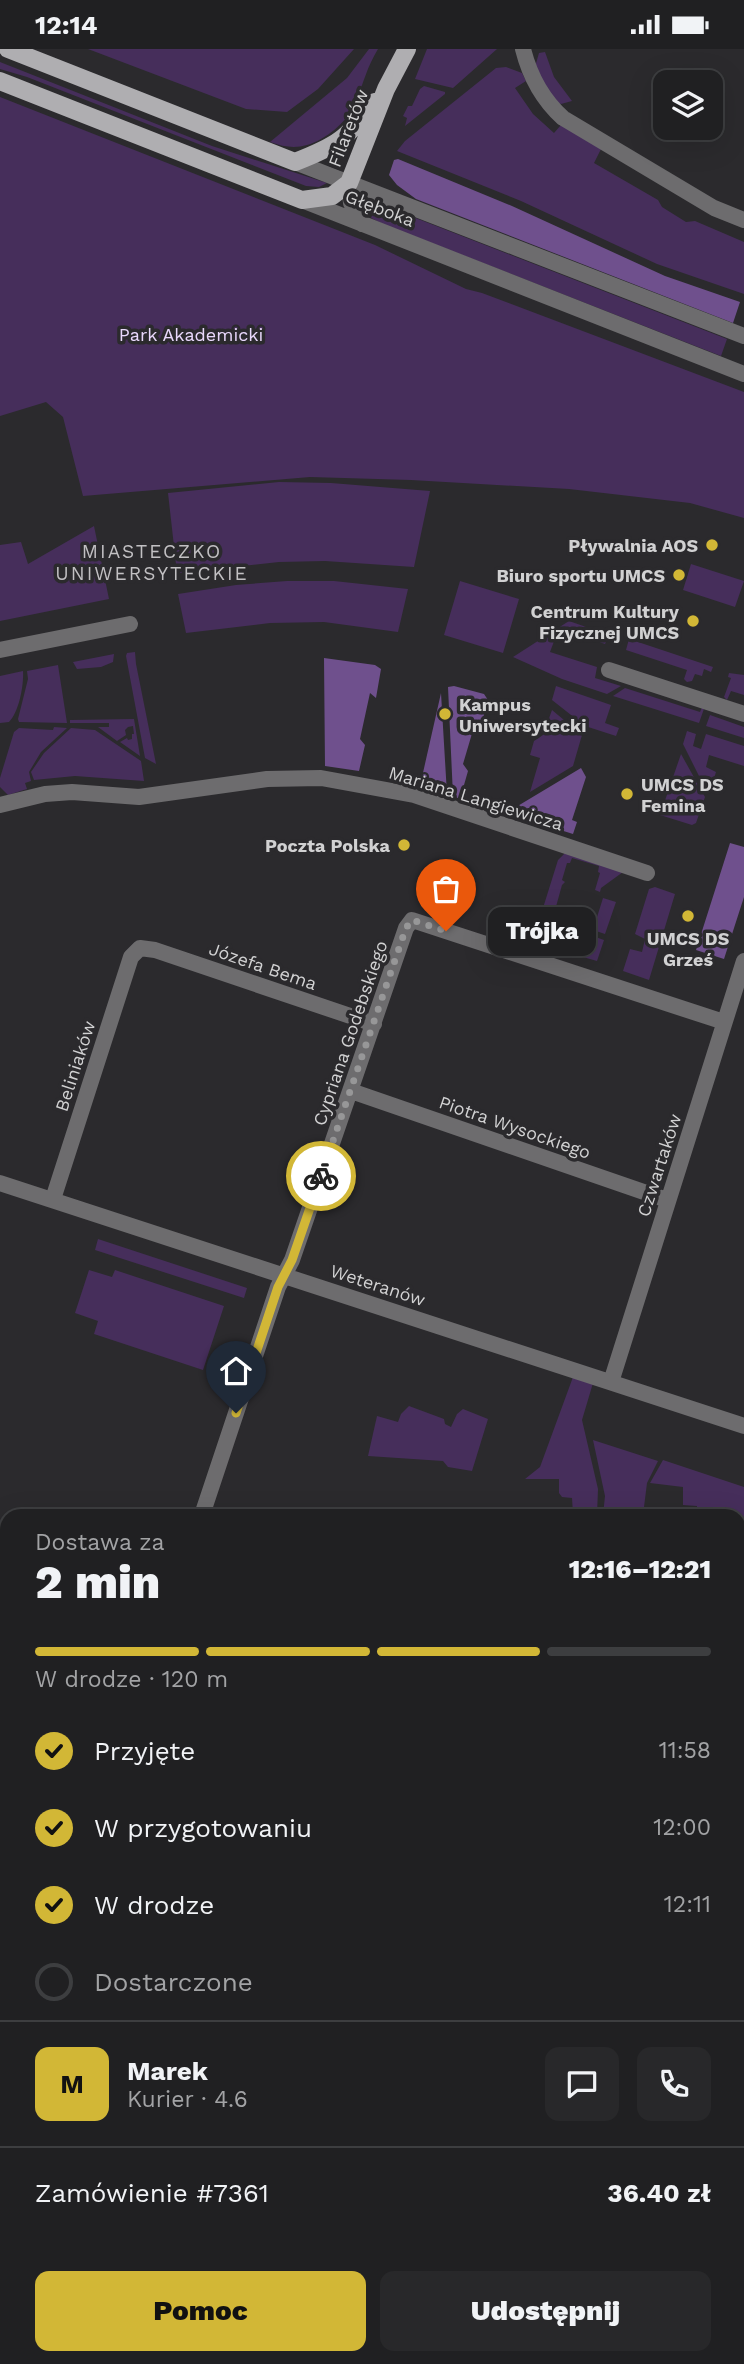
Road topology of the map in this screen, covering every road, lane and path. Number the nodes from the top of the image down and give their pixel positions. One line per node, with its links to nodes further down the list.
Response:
1 (8, 49): 6 (main road, Głęboka)
2 (407, 49): 5 (main road, Filaretów)
3 (523, 49): 9 (street)
4 (0, 81): 8 (main road, Głęboka)
5 (386, 89): 6 (main road, Filaretów); 7 (main road, Filaretów)
6 (295, 162): 7 (street, Głęboka)
7 (349, 183): 8 (main road, Filaretów); 10 (street, Filaretów); 11 (street, Głęboka)
8 (302, 200): 10 (street, Głęboka)
9 (744, 220)
10 (362, 224): 12 (street, Głęboka)
11 (744, 336)
12 (744, 374)
13 (130, 624): 14 (street)
14 (0, 650)
15 (609, 670): 16 (street)
16 (744, 714)
17 (0, 805): 18 (street, Mariana Langiewicza)
18 (647, 873)
19 (140, 948): 22 (street, Józefa Bema); 25 (street, Beliniaków)
20 (744, 961): 21 (street, Czwartaków)
21 (724, 1023): 22 (street, Cypriana Godebskiego); 26 (street, Czwartaków)
22 (374, 1024): 23 (street, Cypriana Godebskiego)
23 (351, 1091): 26 (street, Piotra Wysockiego); 27 (street, Cypriana Godebskiego)
24 (0, 1183): 25 (street, Weteranów)
25 (52, 1199): 27 (street, Weteranów)
26 (667, 1200): 28 (street, Czwartaków)
27 (285, 1275): 28 (street, Weteranów); 30 (street, Cypriana Godebskiego)
28 (611, 1382): 29 (street, Weteranów)
29 (744, 1426)
30 (204, 1509)

